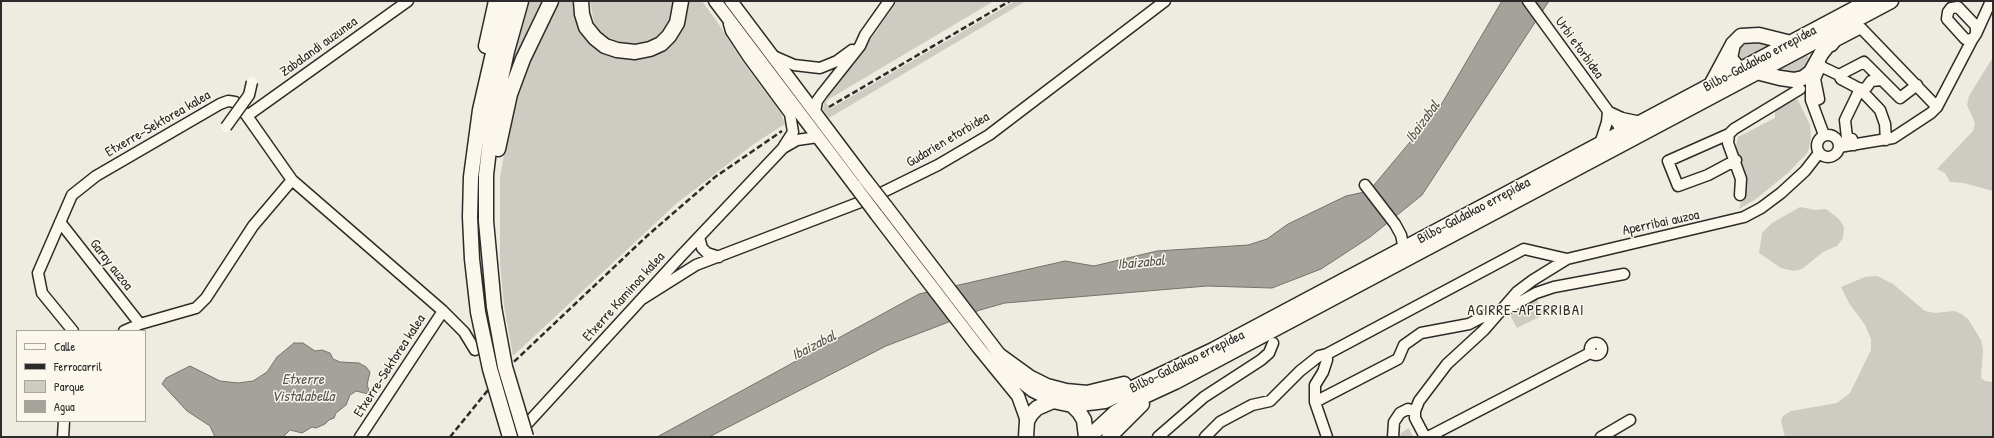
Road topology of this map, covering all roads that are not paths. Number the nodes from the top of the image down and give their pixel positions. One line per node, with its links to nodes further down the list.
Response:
1 (408, 1): 37 (street, Zabalandi auzunea)
2 (496, 1): 51 (highway)
3 (508, 1): 51 (highway)
4 (521, 1): 61 (highway)
5 (581, 1): 6 (highway)
6 (681, 1)
7 (715, 1): 16 (main road)
8 (731, 1): 22 (main road)
9 (889, 1): 18 (street)
10 (1165, 1): 59 (street, Gudarien etorbidea)
11 (1528, 1): 36 (street, Urbi etorbidea)
12 (1869, 1): 19 (highway, Bilbo-Galdakao errepidea)
13 (1891, 1): 17 (highway, Bilbo-Galdakao errepidea)
14 (1991, 1): 34 (street)
15 (550, 4): 61 (highway)
16 (727, 16): 43 (main road); 48 (street)
17 (1841, 27): 21 (highway, Bilbo-Galdakao errepidea); 23 (highway)
18 (865, 35): 22 (street); 35 (street)
19 (1790, 43): 20 (highway); 21 (highway); 24 (highway, Bilbo-Galdakao errepidea)
20 (1733, 44): 24 (highway); 31 (highway)
21 (1804, 47): 23 (highway); 25 (highway, Bilbo-Galdakao errepidea)
22 (771, 54): 35 (main road)
23 (1816, 67): 26 (street); 29 (highway); 30 (street); 33 (street)
24 (1743, 68): 25 (highway); 31 (highway, Bilbo-Galdakao errepidea)
25 (1757, 72): 29 (highway); 42 (highway, Bilbo-Galdakao errepidea)
26 (1839, 75): 27 (street); 32 (street)
27 (1882, 80): 30 (street); 32 (street)
28 (252, 82): 39 (street, bridge)
29 (1795, 85): 33 (street); 40 (street)
30 (1917, 85): 34 (street)
31 (1711, 86): 38 (highway, Bilbo-Galdakao errepidea)
32 (1860, 89): 44 (street); 46 (street)
33 (1811, 101): 41 (street)
34 (1938, 105): 44 (street)
35 (815, 112): 72 (main road, bridge)
36 (1608, 112): 38 (street); 42 (street, Urbi etorbidea); 45 (street)
37 (247, 116): 52 (street, Etxerre-Sektorea kalea); 55 (street, Etxerre-Sektorea kalea)
38 (1641, 122): 42 (highway, Bilbo-Galdakao errepidea)
39 (226, 127)
40 (1729, 134): 50 (street); 50 (street)
41 (1824, 135): 47 (street); 49 (street)
42 (1626, 136): 45 (highway, Bilbo-Galdakao errepidea); 68 (highway, Bilbo-Galdakao errepidea)
43 (818, 137): 48 (street); 72 (main road, bridge)
44 (1886, 140): 46 (street)
45 (1600, 144): 57 (highway, Bilbo-Galdakao errepidea)
46 (1854, 145): 47 (street)
47 (1839, 147): 49 (street)
48 (783, 148): 56 (street, Etxerre Kaminoa kalea)
49 (1819, 152): 60 (street, Aperribai auzoa)
50 (1736, 160): 54 (street)
51 (471, 177): 89 (highway, bridge)
52 (292, 180): 65 (street, Etxerre-Sektorea kalea); 67 (street)
53 (1364, 185): 57 (street)
54 (1740, 195)
55 (60, 222): 67 (street, Garay auzoa); 69 (street)
56 (699, 237): 58 (street, Etxerre Kaminoa kalea); 59 (street)
57 (1404, 249): 78 (highway, Bilbo-Galdakao errepidea)
58 (681, 256): 62 (street); 64 (street, Etxerre Kaminoa kalea)
59 (719, 257): 62 (street, Gudarien etorbidea)
60 (1567, 259): 66 (street, Aperribai auzoa); 76 (street)
61 (488, 265): 91 (highway, bridge)
62 (696, 266): 64 (street, Gudarien etorbidea)
63 (1624, 274): 66 (street, Aperribai auzoa)
64 (642, 299): 90 (street, Etxerre Kaminoa kalea)
65 (443, 310): 74 (street, Etxerre-Sektorea kalea); 88 (street, Etxerre-Sektorea kalea)
66 (1502, 310): 81 (street, Aperribai auzoa); 83 (street, Aperribai auzoa)
67 (140, 324): 70 (street)
68 (1280, 326): 71 (highway, Bilbo-Galdakao errepidea); 73 (highway)
69 (72, 330)
70 (126, 330)
71 (1258, 338): 73 (highway); 79 (highway, Bilbo-Galdakao errepidea)
72 (982, 343): 77 (main road); 85 (main road)
73 (1273, 343): 96 (street)
74 (476, 350)
75 (1590, 353): 101 (street)
76 (1327, 354): 81 (street); 97 (street)
77 (1000, 356): 78 (highway); 80 (main road)
78 (1185, 364): 82 (highway, Bilbo-Galdakao errepidea)
79 (1176, 382): 94 (highway, Bilbo-Galdakao errepidea); 95 (highway, Bilbo-Galdakao errepidea)
80 (1053, 401): 82 (highway, Bilbo-Galdakao errepidea); 85 (highway)
81 (1315, 402): 98 (street)
82 (1072, 405): 93 (highway)
83 (1416, 411): 99 (street); 100 (street)
84 (1630, 420): 102 (street)
85 (1027, 421): 92 (highway)
86 (64, 422): 87 (street)
87 (62, 437)
88 (360, 437)
89 (510, 437)
90 (515, 437)
91 (526, 437)
92 (1026, 437)
93 (1086, 437)
94 (1089, 437)
95 (1109, 437)
96 (1158, 437)
97 (1206, 437)
98 (1327, 437)
99 (1393, 437)
100 (1425, 437)
101 (1428, 437)
102 (1601, 437)

